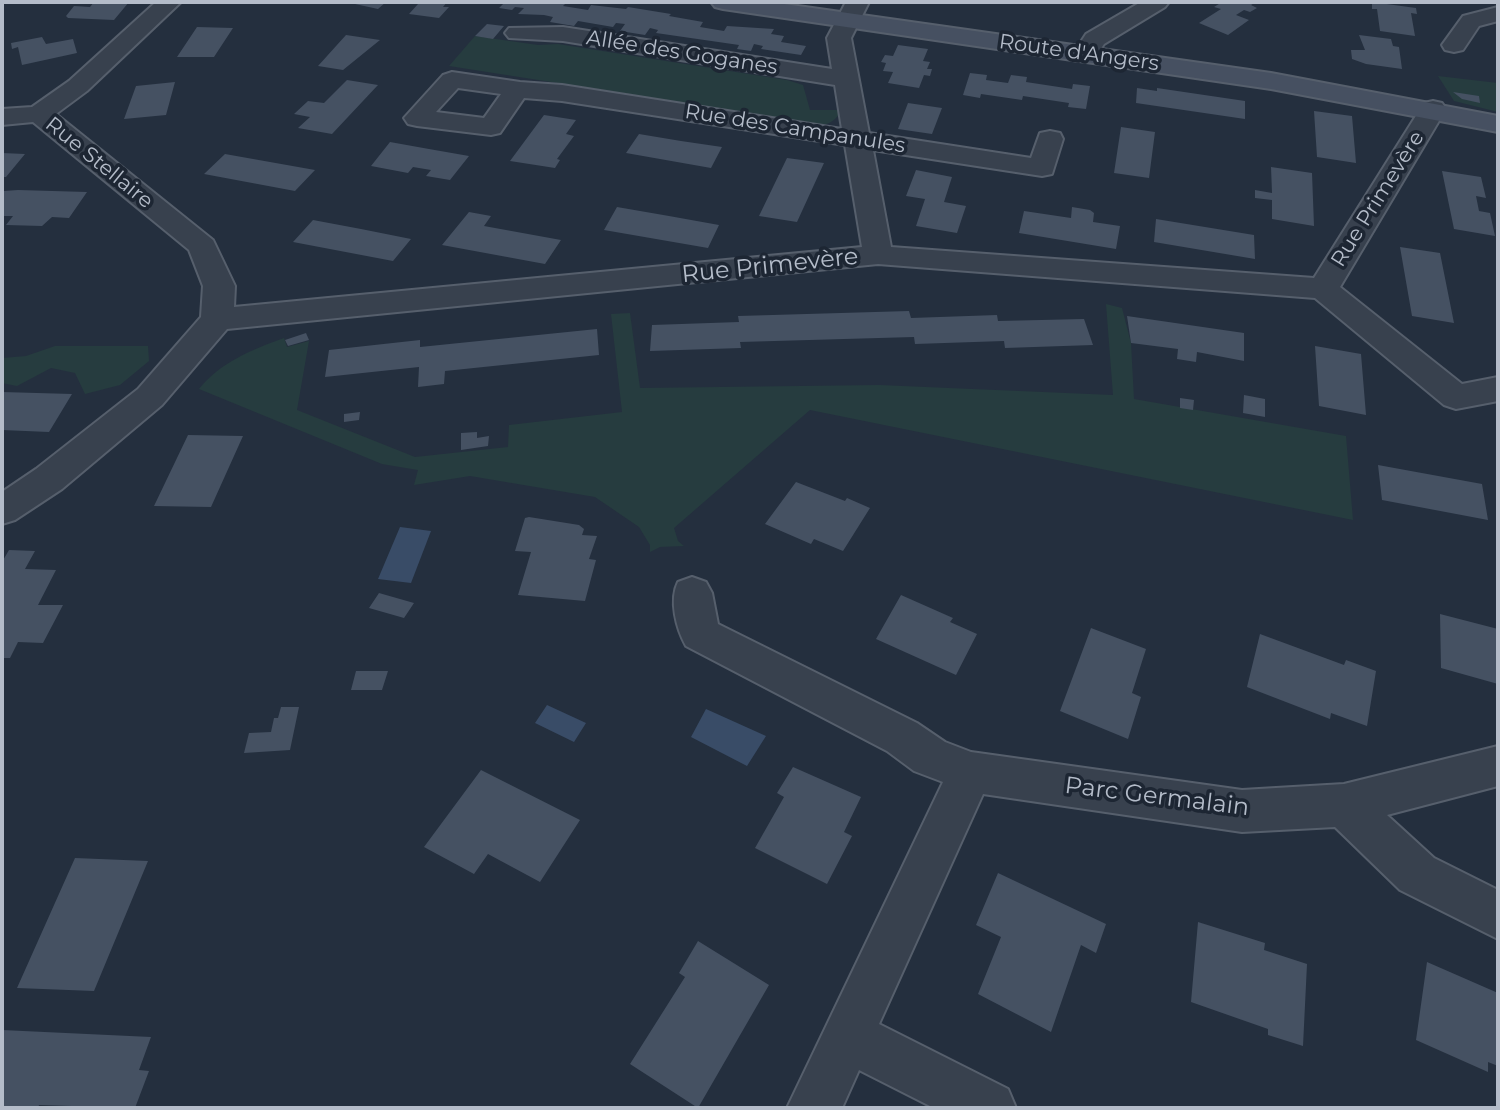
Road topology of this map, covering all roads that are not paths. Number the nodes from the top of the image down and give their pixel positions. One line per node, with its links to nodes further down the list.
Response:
1 (169, 2): 15 (street, Rue Stellaire)
2 (723, 2): 7 (street, Route d'Angers)
3 (804, 2): 7 (street, Route d'Angers)
4 (1157, 2): 11 (street)
5 (1494, 2): 6 (street)
6 (1498, 7)
7 (854, 10): 11 (street, Route d'Angers); 12 (street)
8 (1498, 14): 10 (street)
9 (517, 33): 12 (street, Allée des Goganes)
10 (1454, 45)
11 (1089, 48): 14 (street, Route d'Angers)
12 (846, 79): 18 (street)
13 (517, 90): 18 (street, Rue des Campanules)
14 (1433, 109): 17 (street, Route d'Angers); 21 (street, Rue Primevère)
15 (38, 114): 16 (street); 22 (street, Rue Stellaire)
16 (2, 117)
17 (1498, 124)
18 (857, 139): 19 (street, Rue des Campanules); 20 (street)
19 (1051, 139)
20 (878, 255): 21 (street, Rue Primevère); 22 (street, Rue Primevère)
21 (1323, 289): 23 (street, Rue Primevère)
22 (217, 319): 24 (street)
23 (1498, 390)
24 (2, 510)
25 (692, 593): 27 (street, Parc Germalain)
26 (1498, 766): 28 (street, Parc Germalain)
27 (971, 772): 28 (street, Parc Germalain); 30 (street)
28 (1344, 805): 29 (street)
29 (1498, 915)
30 (848, 1035): 31 (street); 32 (street)
31 (814, 1108)
32 (989, 1108)

